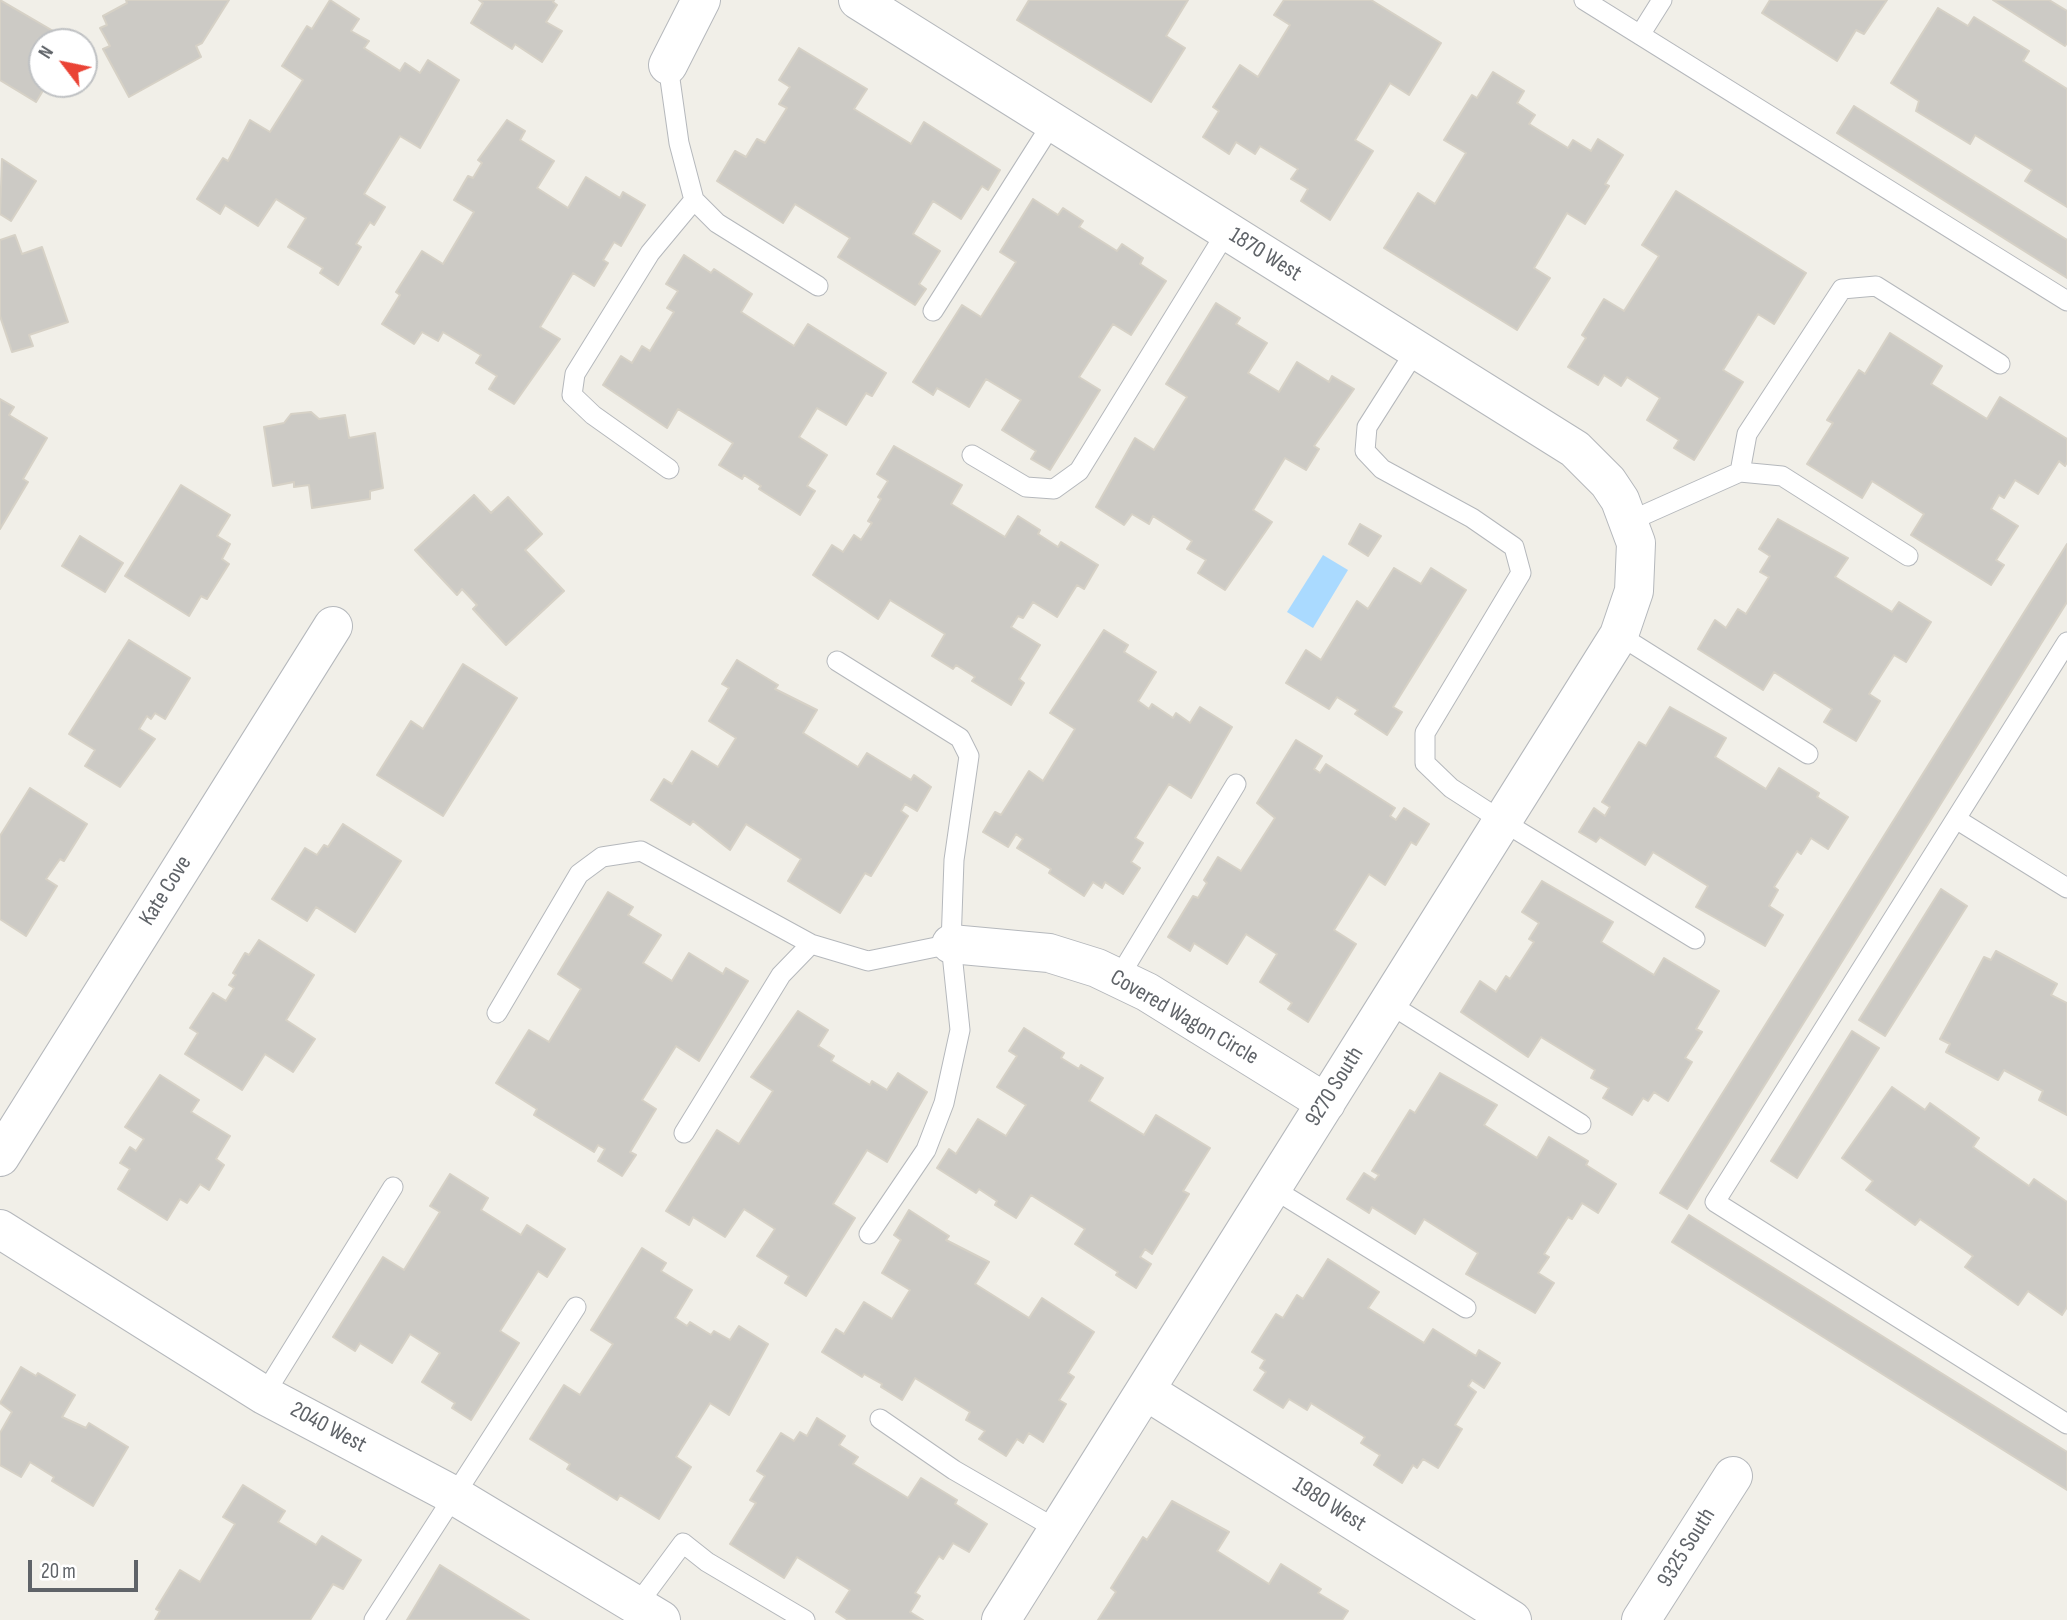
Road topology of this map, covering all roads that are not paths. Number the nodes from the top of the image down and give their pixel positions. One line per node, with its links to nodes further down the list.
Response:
1 (701, 0): 6 (street)
2 (858, 0): 7 (street, 1870 West)
3 (1584, 0): 5 (lane)
4 (1662, 0): 5 (lane)
5 (1640, 35): 11 (lane)
6 (668, 65): 8 (lane)
7 (1053, 122): 9 (street, 1870 West); 12 (lane)
8 (694, 200): 10 (lane); 16 (lane)
9 (1227, 231): 13 (street, 1870 West); 15 (lane)
10 (818, 286)
11 (2067, 302)
12 (933, 311)
13 (1416, 349): 18 (street, 1870 West); 27 (lane)
14 (2000, 365): 17 (lane)
15 (972, 455)
16 (669, 469)
17 (1741, 472): 18 (lane); 19 (lane)
18 (1633, 532): 21 (street, 9270 South)
19 (1908, 556)
20 (332, 626): 38 (street, Kate Cove)
21 (1619, 635): 24 (lane); 27 (street, 9270 South)
22 (2067, 642): 26 (lane)
23 (837, 661): 31 (lane)
24 (1808, 754)
25 (1236, 784): 32 (lane)
26 (1956, 819): 28 (lane); 48 (lane)
27 (1502, 821): 29 (lane); 33 (street, 9270 South)
28 (2067, 888)
29 (1695, 939)
30 (811, 944): 31 (lane); 34 (lane); 37 (lane)
31 (951, 944): 32 (street, Covered Wagon Circle); 42 (lane)
32 (1119, 977): 35 (street, Covered Wagon Circle)
33 (1388, 1003): 35 (street, 9270 South); 36 (lane)
34 (497, 1013)
35 (1325, 1103): 40 (street, 9270 South)
36 (1581, 1124)
37 (684, 1133)
38 (0, 1157)
39 (393, 1187): 46 (lane)
40 (1272, 1188): 44 (lane); 45 (street, 9270 South)
41 (0, 1228): 46 (street, 2040 West)
42 (869, 1234)
43 (576, 1307): 50 (lane)
44 (1466, 1308)
45 (1146, 1391): 51 (street, 9270 South); 56 (street, 1980 West)
46 (264, 1395): 50 (street, 2040 West)
47 (880, 1419): 51 (lane)
48 (2067, 1424)
49 (1733, 1476): 57 (street, 9325 South)
50 (456, 1496): 52 (street, 2040 West); 54 (lane)
51 (1058, 1530): 53 (street, 9270 South)
52 (642, 1615): 55 (lane)
53 (1009, 1617)
54 (374, 1620)
55 (805, 1620)
56 (1512, 1620)
57 (1642, 1620)

